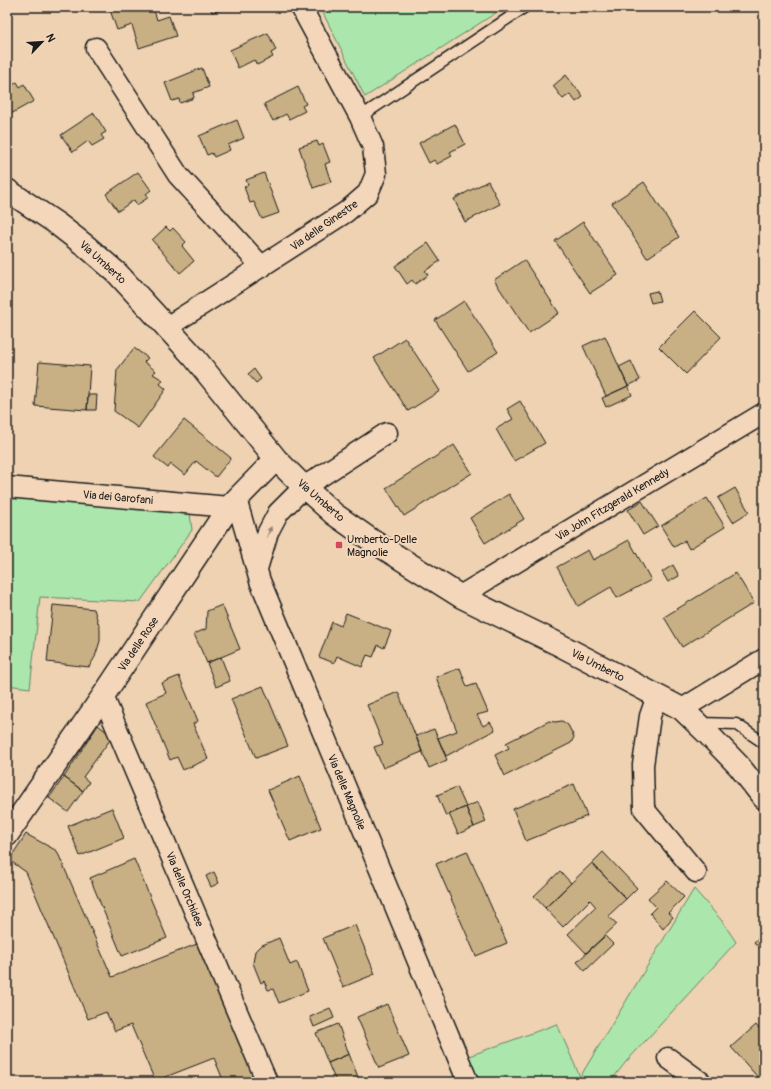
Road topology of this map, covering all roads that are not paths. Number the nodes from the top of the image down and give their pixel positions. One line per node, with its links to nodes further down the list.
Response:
1 (301, 7): 4 (street, Via delle Ginestre)
2 (525, 7): 4 (lane)
3 (96, 48): 6 (street)
4 (360, 117): 6 (street, Via delle Ginestre)
5 (7, 190): 7 (main road, Via Umberto)
6 (262, 267): 7 (street, Via delle Ginestre)
7 (167, 327): 10 (main road, Via Umberto)
8 (764, 413): 15 (street, Via John Fitzgerald Kennedy)
9 (387, 433): 11 (street)
10 (276, 459): 11 (main road, Via Umberto); 13 (main road, Via delle Rose)
11 (304, 487): 14 (street, one-way to 11); 15 (main road, Via Umberto)
12 (7, 488): 13 (street, Via dei Garofani)
13 (233, 503): 14 (street, Via delle Magnolie); 17 (main road, Via delle Rose)
14 (257, 569): 26 (street, Via delle Magnolie)
15 (460, 596): 18 (main road, Via Umberto)
16 (764, 659): 19 (street)
17 (103, 696): 22 (main road, Via delle Rose); 25 (street, Via delle Orchidee)
18 (657, 696): 19 (main road, Via Umberto); 23 (street)
19 (689, 716): 20 (lane); 21 (main road, Via Umberto)
20 (764, 743)
21 (764, 798)
22 (7, 835)
23 (696, 872)
24 (668, 1058): 27 (street)
25 (267, 1082)
26 (468, 1082)
27 (701, 1082)

